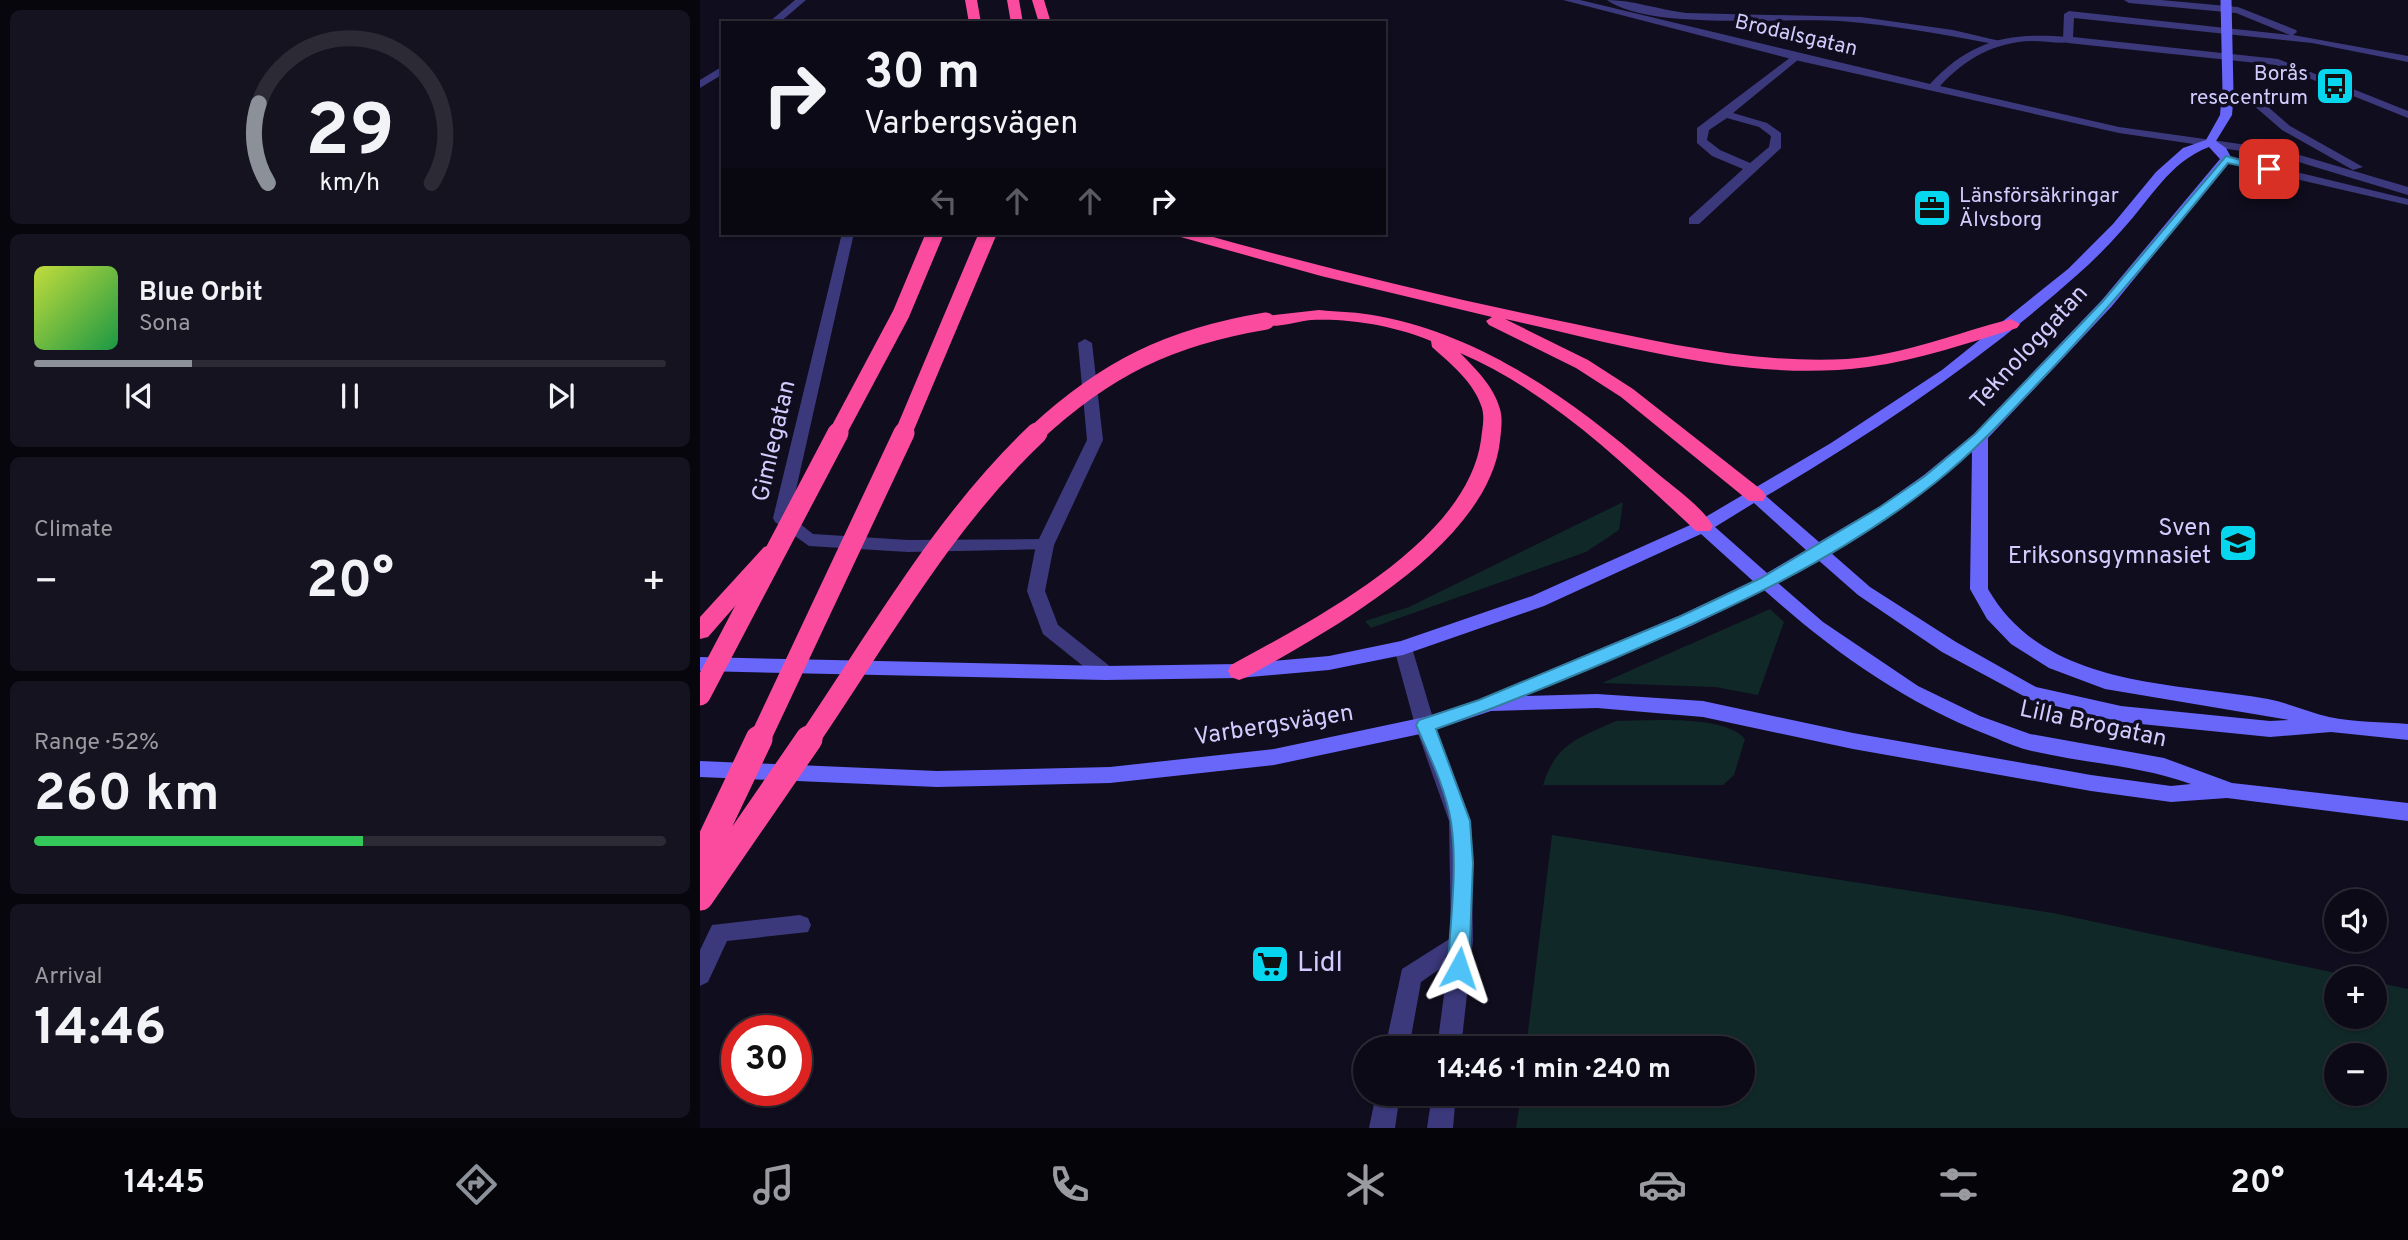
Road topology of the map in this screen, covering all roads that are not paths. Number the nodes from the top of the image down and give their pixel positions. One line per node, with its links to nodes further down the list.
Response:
1 (801, 0): 11 (street)
2 (971, 0): 12 (highway)
3 (1013, 0): 13 (highway)
4 (1038, 0): 14 (highway)
5 (1569, 0): 18 (street, Brodalsgatan)
6 (1612, 0): 17 (street)
7 (2066, 0): 10 (street)
8 (2129, 0): 16 (street)
9 (2226, 0): 23 (main road, bridge)
10 (2069, 14): 15 (street); 16 (street)
11 (776, 21)
12 (975, 21)
13 (1017, 21)
14 (1044, 21)
15 (2068, 40): 17 (street); 25 (street)
16 (2312, 40): 19 (street)
17 (1999, 42): 22 (street)
18 (1795, 57): 22 (street, Brodalsgatan); 24 (street)
19 (2408, 59)
20 (721, 70): 21 (street)
21 (700, 85)
22 (1933, 87): 26 (street, Brodalsgatan)
23 (2228, 92): 26 (main road); 29 (street)
24 (1725, 114): 28 (street); 28 (street)
25 (2408, 116)
26 (2210, 142): 27 (main road); 29 (street, Brodalsgatan); 37 (main road, Teknologgatan)
27 (2226, 159): 30 (street); 40 (main road, Teknologgatan)
28 (1751, 168): 31 (street)
29 (2408, 190)
30 (2408, 202)
31 (1694, 221)
32 (848, 235): 44 (street, Gimlegatan)
33 (934, 235): 43 (highway, bridge)
34 (987, 235): 60 (highway, bridge)
35 (1190, 235): 36 (highway)
36 (1459, 305): 37 (highway); 41 (highway)
37 (2011, 324): 41 (main road, Teknologgatan)
38 (1429, 334): 42 (highway); 50 (highway); 61 (highway, bridge)
39 (1085, 343): 44 (street)
40 (1980, 437): 45 (main road, Teknologgatan); 54 (main road)
41 (1756, 496): 42 (main road); 45 (main road, Lilla Brogatan)
42 (1703, 526): 46 (main road, Lilla Brogatan); 48 (main road)
43 (786, 535): 47 (highway, bridge); 52 (highway, bridge)
44 (1045, 545): 51 (street)
45 (1818, 550): 46 (main road, Varbergsvägen); 54 (main road, Lilla Brogatan)
46 (1766, 582): 53 (main road, Varbergsvägen); 58 (main road, Lilla Brogatan)
47 (700, 631)
48 (1403, 648): 50 (main road); 55 (street)
49 (700, 664): 51 (main road)
50 (1239, 671): 51 (main road)
51 (1105, 673)
52 (700, 695)
53 (1485, 705): 55 (main road, Varbergsvägen); 58 (main road)
54 (2331, 724): 56 (main road, Lilla Brogatan)
55 (1425, 725): 57 (main road, Varbergsvägen); 63 (street)
56 (2408, 732)
57 (700, 769)
58 (2231, 791): 59 (main road, Lilla Brogatan)
59 (2408, 812)
60 (700, 863)
61 (700, 897)
62 (800, 925): 64 (street)
63 (1462, 941): 65 (street); 66 (street)
64 (700, 975)
65 (1398, 1036)
66 (1450, 1036)
67 (1386, 1106): 69 (street)
68 (1443, 1106): 70 (street)
69 (1382, 1128)
70 (1440, 1128)

